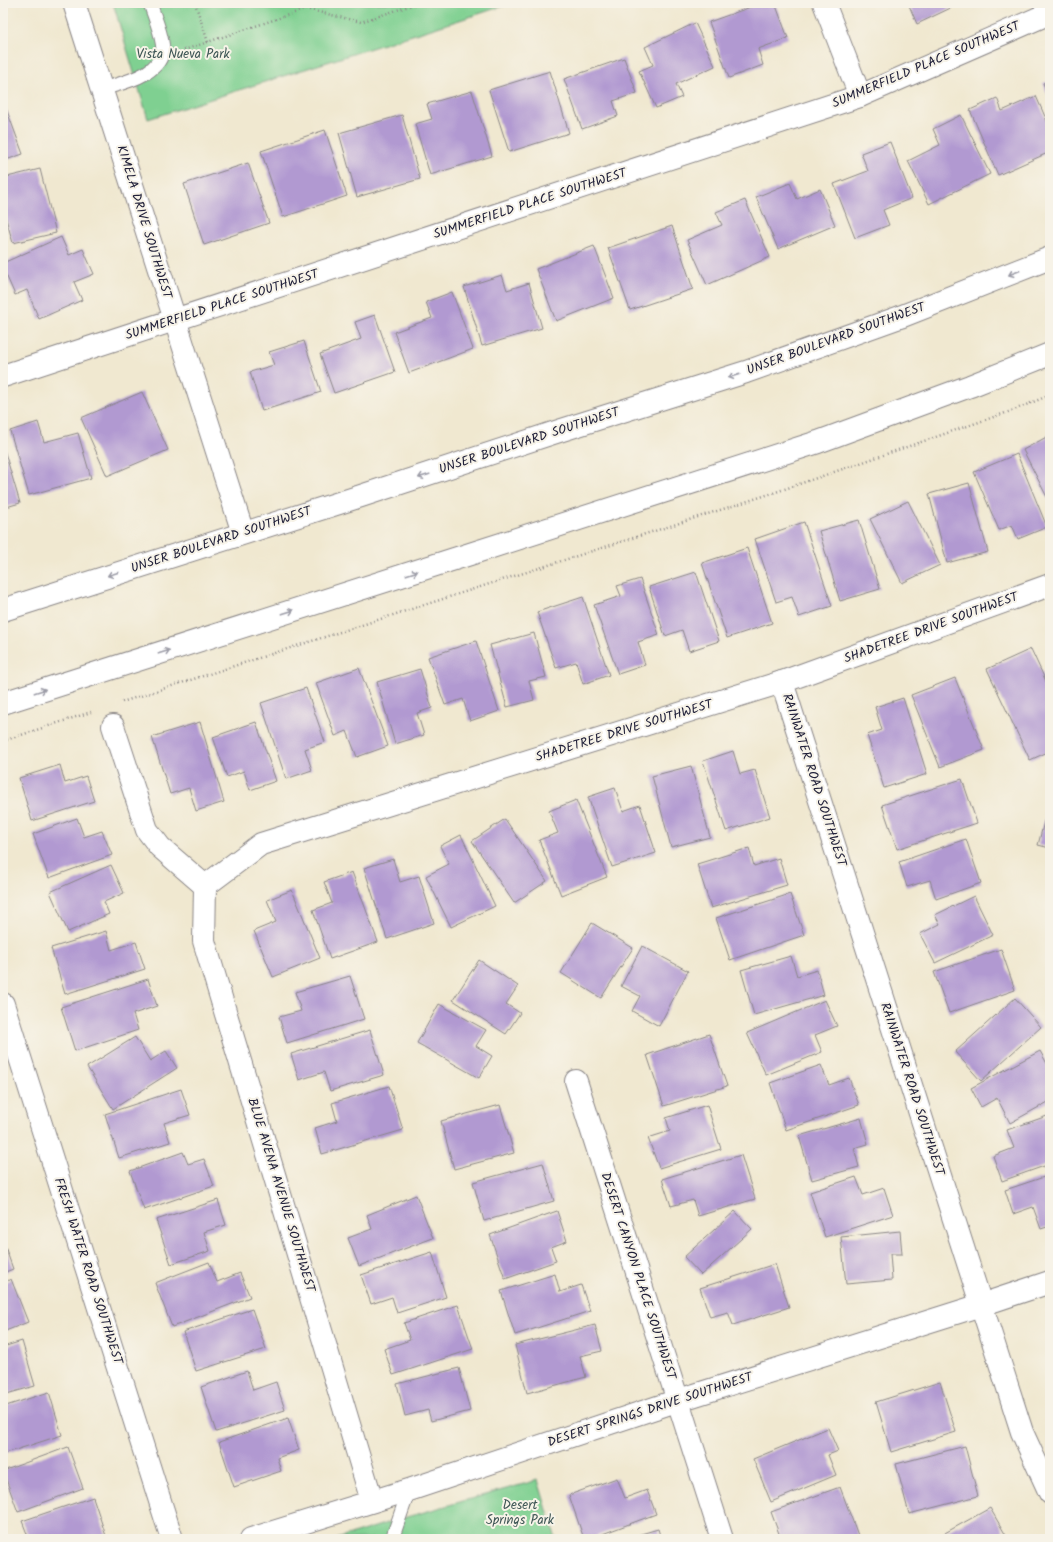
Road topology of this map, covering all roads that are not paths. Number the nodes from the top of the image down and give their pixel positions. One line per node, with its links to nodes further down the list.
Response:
1 (74, 3): 5 (street, KIMELA DRIVE SOUTHWEST)
2 (150, 3): 5 (lane)
3 (824, 3): 6 (street)
4 (1050, 13): 6 (street, SUMMERFIELD PLACE SOUTHWEST)
5 (102, 89): 8 (street, KIMELA DRIVE SOUTHWEST)
6 (860, 96): 8 (street, SUMMERFIELD PLACE SOUTHWEST)
7 (1050, 258): 11 (street, UNSER BOULEVARD SOUTHWEST, one-way to 11)
8 (175, 321): 10 (street, SUMMERFIELD PLACE SOUTHWEST); 11 (street, KIMELA DRIVE SOUTHWEST)
9 (1050, 354): 15 (street, one-way to 9)
10 (3, 376)
11 (243, 533): 13 (street, UNSER BOULEVARD SOUTHWEST, one-way to 13)
12 (1050, 585): 14 (street, SHADETREE DRIVE SOUTHWEST)
13 (3, 610)
14 (782, 682): 17 (street, SHADETREE DRIVE SOUTHWEST); 21 (street, RAINWATER ROAD SOUTHWEST)
15 (3, 703)
16 (113, 726): 17 (street)
17 (204, 886): 25 (street, BLUE AVENA AVENUE SOUTHWEST)
18 (3, 1004): 26 (street, FRESH WATER ROAD SOUTHWEST)
19 (576, 1081): 22 (street, DESERT CANYON PLACE SOUTHWEST)
20 (1050, 1282): 21 (street, DESERT SPRINGS DRIVE SOUTHWEST)
21 (981, 1305): 22 (street, DESERT SPRINGS DRIVE SOUTHWEST); 24 (street, RAINWATER ROAD SOUTHWEST)
22 (679, 1400): 23 (street, DESERT SPRINGS DRIVE SOUTHWEST); 29 (street, DESERT CANYON PLACE SOUTHWEST)
23 (409, 1490): 25 (street, DESERT SPRINGS DRIVE SOUTHWEST); 28 (lane)
24 (1050, 1492)
25 (372, 1501): 27 (street, DESERT SPRINGS DRIVE SOUTHWEST)
26 (172, 1539)
27 (251, 1539)
28 (392, 1539)
29 (722, 1539)

